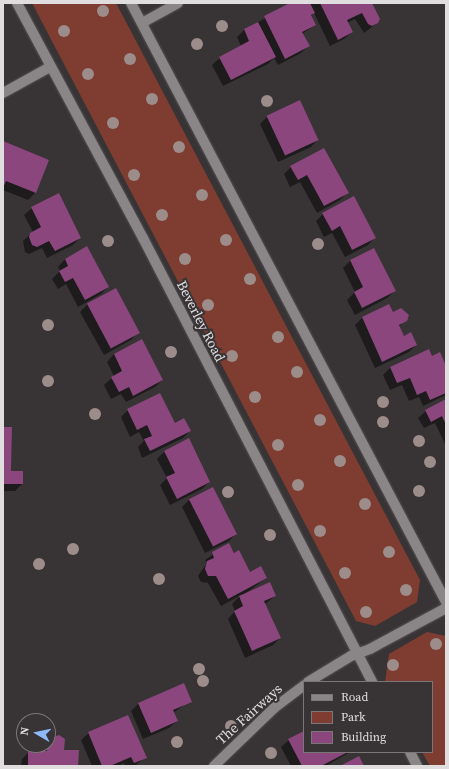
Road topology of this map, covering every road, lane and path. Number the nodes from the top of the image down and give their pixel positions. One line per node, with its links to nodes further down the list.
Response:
1 (17, 3): 5 (street, Beverley Road)
2 (131, 3): 4 (street)
3 (178, 3): 4 (street)
4 (142, 23): 7 (street)
5 (50, 67): 6 (street); 9 (street, Beverley Road)
6 (3, 93)
7 (446, 602)
8 (446, 608): 9 (street)
9 (356, 654): 10 (street); 11 (street, Beverley Road)
10 (310, 681)
11 (371, 681)
12 (303, 686): 14 (street, The Fairways)
13 (410, 753): 15 (street)
14 (214, 766)
15 (417, 766)

